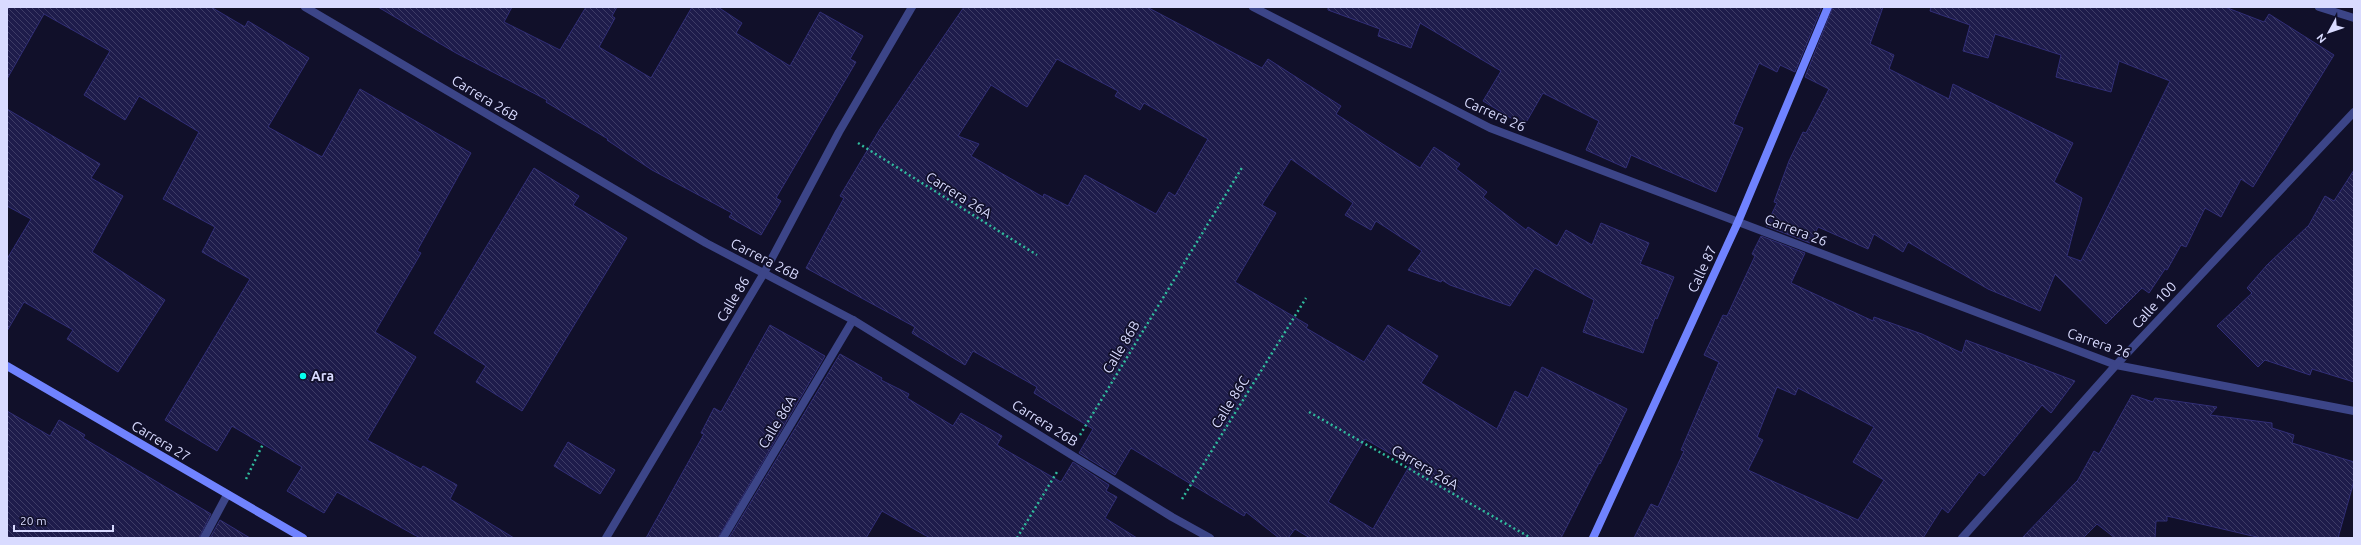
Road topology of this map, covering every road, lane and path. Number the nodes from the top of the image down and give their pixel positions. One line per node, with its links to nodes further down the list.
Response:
1 (305, 7): 12 (street, Carrera 26B)
2 (912, 7): 12 (street, Calle 86)
3 (1828, 7): 10 (street, Calle 87)
4 (2319, 7): 6 (street)
5 (1255, 8): 10 (street, Carrera 26)
6 (2354, 18)
7 (2354, 112): 15 (street, Calle 100)
8 (871, 152): 11 (path, Carrera 26A)
9 (1243, 166): 20 (path, Calle 86B)
10 (1738, 222): 15 (street, Carrera 26); 31 (street, Calle 87)
11 (1037, 255)
12 (764, 273): 14 (street, Carrera 26B); 26 (street, Calle 86)
13 (1306, 298): 23 (path, Calle 86C)
14 (853, 320): 20 (street, Carrera 26B); 27 (street, Calle 86A)
15 (2116, 365): 17 (street, Carrera 26); 32 (street, Calle 100)
16 (7, 366): 21 (street, Carrera 27)
17 (2354, 411)
18 (1309, 412): 30 (path, Carrera 26A)
19 (263, 444): 22 (path)
20 (1069, 452): 23 (street, Carrera 26B); 28 (path, Calle 86B)
21 (227, 495): 22 (street, Carrera 27); 24 (street)
22 (235, 500): 25 (street, Carrera 27)
23 (1172, 517): 29 (street, Carrera 26B)
24 (204, 538)
25 (303, 538)
26 (606, 538)
27 (723, 538)
28 (1017, 538)
29 (1210, 538)
30 (1531, 538)
31 (1592, 538)
32 (1962, 538)

